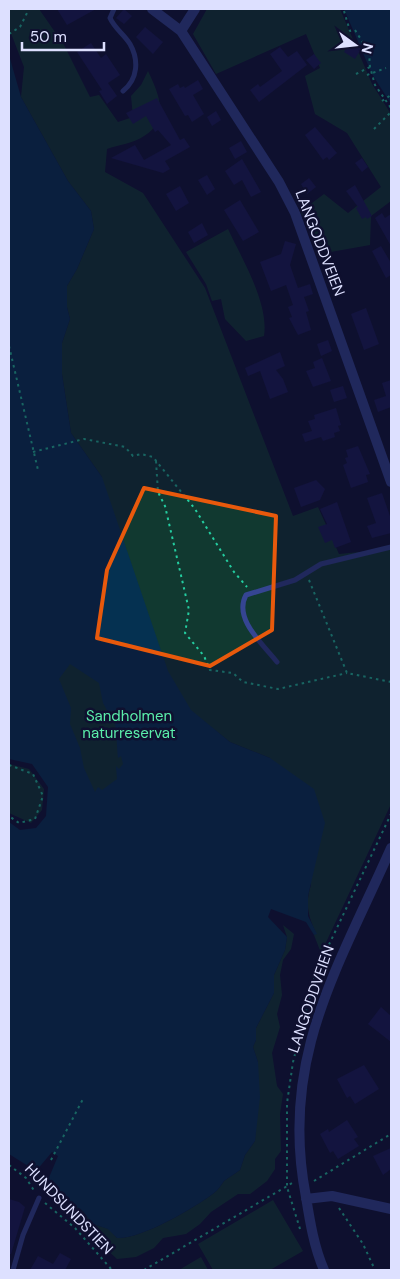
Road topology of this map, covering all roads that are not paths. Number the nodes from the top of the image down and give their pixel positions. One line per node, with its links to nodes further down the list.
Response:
1 (114, 9): 5 (lane)
2 (152, 9): 4 (street, LANGODDVEIEN)
3 (195, 9): 4 (street)
4 (181, 31): 6 (street, LANGODDVEIEN)
5 (124, 91)
6 (391, 482)
7 (391, 547): 8 (lane)
8 (277, 662)
9 (391, 848): 11 (street, LANGODDVEIEN)
10 (39, 1198): 13 (lane)
11 (306, 1199): 12 (street); 14 (street, LANGODDVEIEN)
12 (391, 1210)
13 (13, 1270)
14 (324, 1270)

